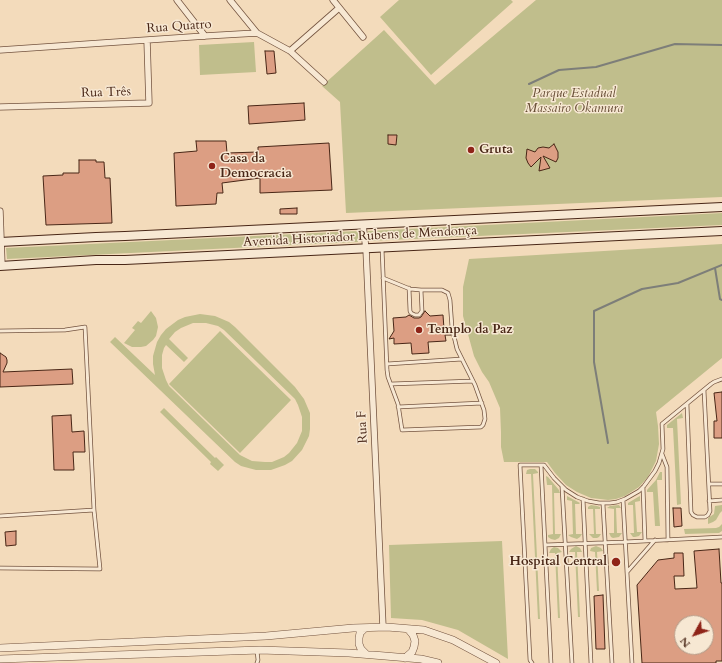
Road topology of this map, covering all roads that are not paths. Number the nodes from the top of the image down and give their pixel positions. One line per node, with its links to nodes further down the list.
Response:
1 (178, 0): 6 (street)
2 (230, 0): 5 (street)
3 (333, 0): 4 (street)
4 (339, 8): 7 (street); 10 (street)
5 (257, 33): 6 (street, Rua Quatro); 10 (street)
6 (205, 36): 8 (street, Rua Quatro)
7 (363, 37)
8 (147, 40): 9 (street, Rua Quatro); 12 (street, Rua Três)
9 (0, 50)
10 (290, 52): 11 (street)
11 (324, 82)
12 (0, 107)
13 (722, 207): 15 (main road, Avenida Historiador Rubens de Mendonça)
14 (0, 211): 17 (street)
15 (364, 225): 17 (main road, Avenida Historiador Rubens de Mendonça); 19 (street, Rua F)
16 (722, 231): 18 (main road, Avenida Historiador Rubens de Mendonça)
17 (1, 242): 20 (street)
18 (382, 248): 19 (main road, Avenida Historiador Rubens de Mendonça); 21 (lane)
19 (366, 249): 20 (main road, Avenida Historiador Rubens de Mendonça); 58 (street, Rua F)
20 (1, 266)
21 (383, 278): 22 (lane); 26 (lane)
22 (409, 288): 23 (lane); 23 (lane)
23 (420, 290): 25 (lane)
24 (0, 331): 45 (lane)
25 (462, 360): 26 (lane); 28 (lane)
26 (387, 364): 29 (lane)
27 (722, 379): 30 (lane)
28 (474, 381): 29 (lane); 31 (lane)
29 (391, 384): 33 (lane)
30 (704, 390): 32 (lane); 36 (lane)
31 (482, 403): 33 (lane); 33 (lane)
32 (686, 404): 34 (lane); 43 (lane)
33 (398, 407)
34 (662, 454): 39 (lane); 49 (lane)
35 (541, 465): 38 (lane); 55 (lane); 71 (lane)
36 (709, 484): 37 (lane); 43 (lane)
37 (722, 484)
38 (562, 486): 40 (lane); 54 (lane)
39 (643, 487): 41 (lane); 50 (lane)
40 (583, 499): 44 (lane); 53 (lane)
41 (623, 500): 44 (lane); 52 (lane)
42 (722, 500): 43 (lane)
43 (709, 501)
44 (604, 504): 51 (lane)
45 (94, 510): 46 (lane); 56 (lane)
46 (0, 516)
47 (722, 537): 49 (lane)
48 (655, 540): 49 (lane); 50 (lane); 57 (lane)
49 (668, 540)
50 (645, 541): 52 (lane)
51 (606, 542): 52 (lane); 53 (lane); 75 (lane)
52 (625, 542): 57 (lane)
53 (586, 543): 54 (lane); 74 (lane)
54 (565, 544): 55 (lane); 73 (lane)
55 (545, 545): 72 (lane)
56 (0, 568)
57 (627, 572): 76 (lane)
58 (383, 627): 59 (street); 60 (street)
59 (365, 628): 61 (street); 63 (street)
60 (408, 629): 64 (street); 70 (street)
61 (0, 648)
62 (257, 650): 63 (street); 66 (street); 68 (lane)
63 (366, 654): 64 (street)
64 (405, 658): 69 (street)
65 (0, 659): 67 (street)
66 (40, 660): 67 (street)
67 (15, 661)
68 (258, 662)
69 (438, 663)
70 (496, 663)
71 (532, 663)
72 (551, 663)
73 (572, 663)
74 (591, 663)
75 (612, 663)
76 (632, 663)

